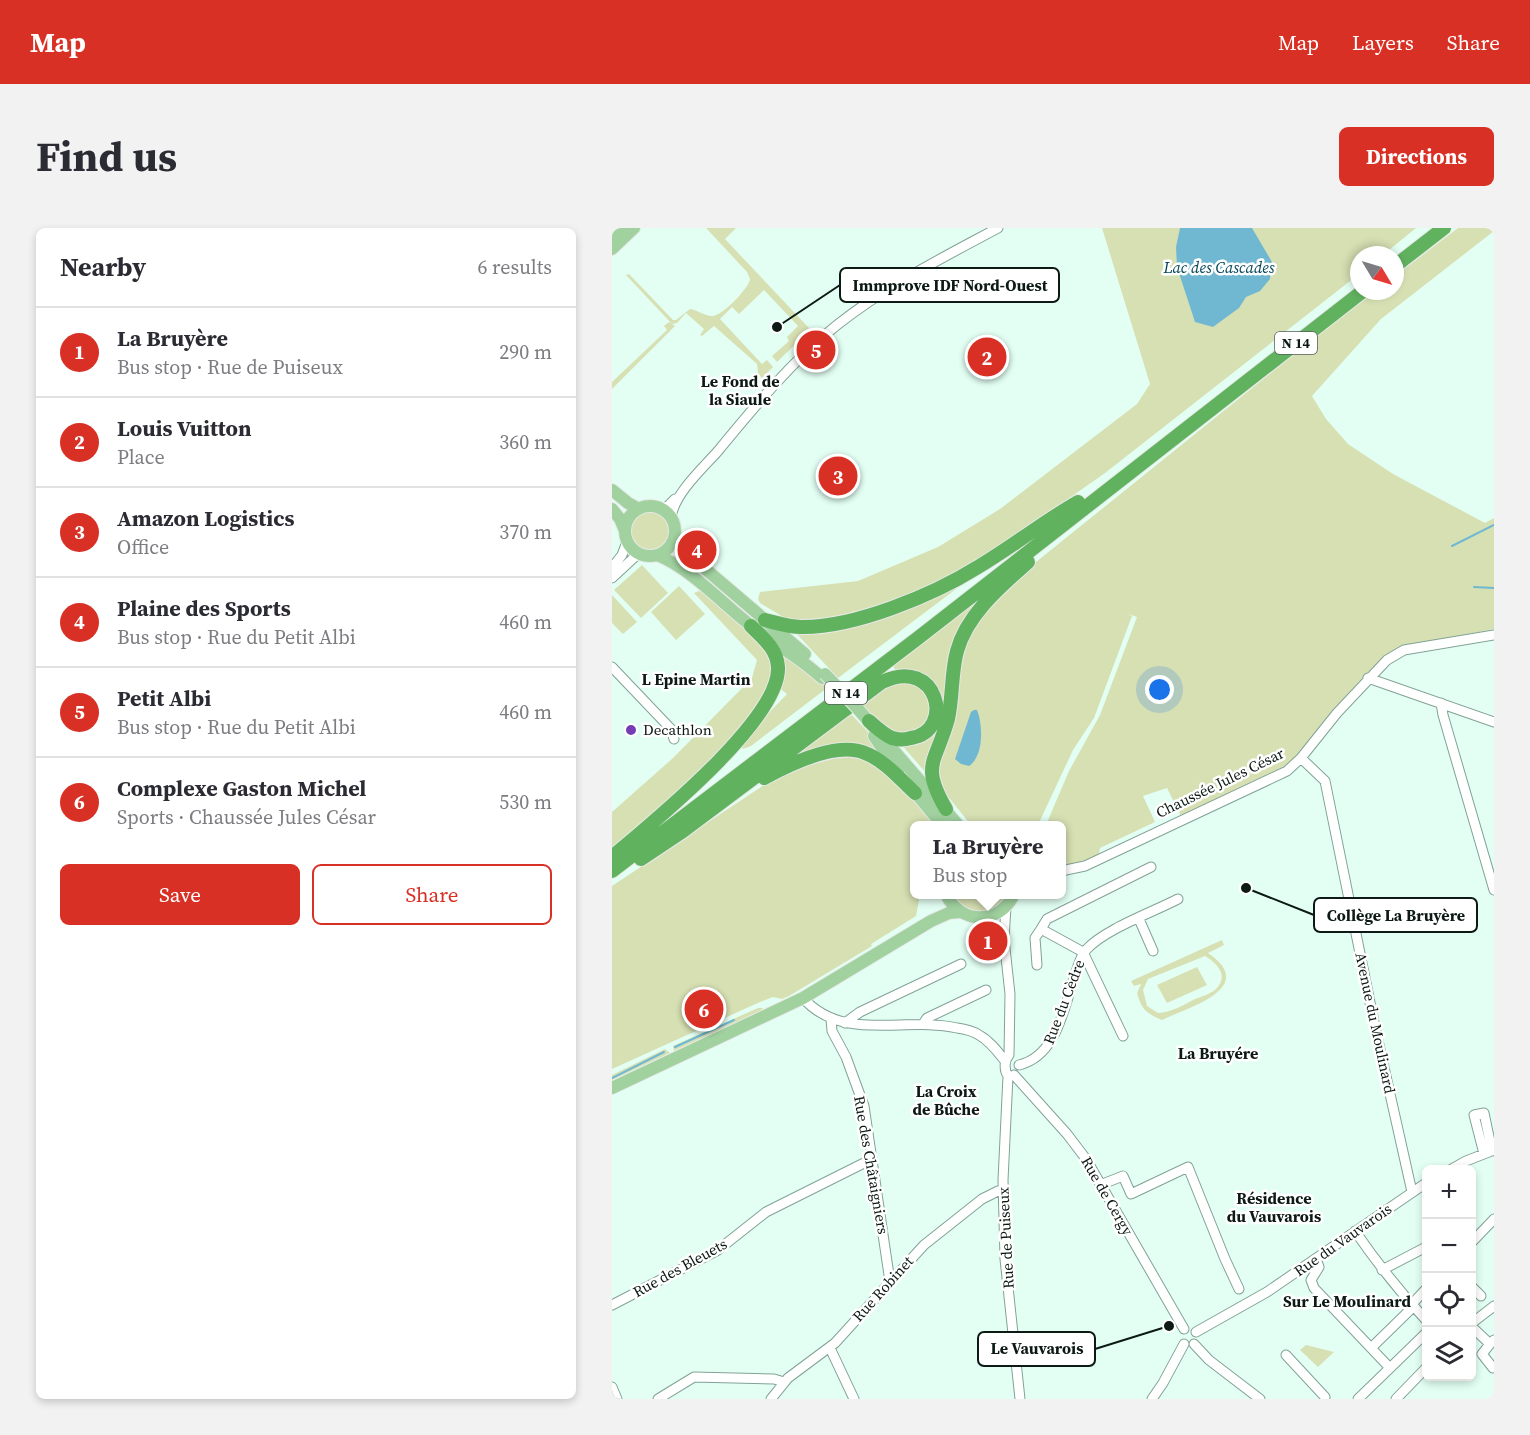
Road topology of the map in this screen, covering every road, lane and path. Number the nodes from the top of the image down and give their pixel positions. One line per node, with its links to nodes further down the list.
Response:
1 (621, 228): 6 (main road)
2 (634, 228): 8 (main road)
3 (1429, 228): 7 (highway)
4 (1444, 228): 9 (highway)
5 (994, 229): 12 (street)
6 (612, 237)
7 (1404, 247)
8 (612, 249)
9 (1404, 259)
10 (1350, 290): 14 (highway, N 14)
11 (1351, 300): 14 (highway, N 14)
12 (687, 487): 16 (street); 18 (street)
13 (612, 490): 15 (main road)
14 (1078, 507): 25 (highway); 39 (highway); 42 (highway, N 14); 45 (highway, N 14)
15 (639, 508): 16 (main road); 19 (main road)
16 (660, 508): 18 (main road)
17 (612, 509): 19 (main road)
18 (671, 518): 20 (main road)
19 (626, 536): 21 (main road); 23 (street)
20 (674, 538): 22 (main road); 25 (main road)
21 (639, 553): 22 (main road); 24 (street)
22 (657, 555): 26 (main road)
23 (612, 568)
24 (612, 578)
25 (765, 620): 29 (main road)
26 (751, 626): 29 (main road); 42 (highway)
27 (1494, 635): 30 (street, Chaussée Jules César)
28 (612, 668): 35 (street)
29 (823, 676): 32 (main road)
30 (1368, 678): 31 (street); 36 (street, Chaussée Jules César)
31 (1441, 703): 34 (street); 47 (street)
32 (856, 711): 33 (main road); 37 (main road)
33 (869, 721): 38 (highway); 39 (main road)
34 (1494, 722)
35 (674, 739)
36 (1301, 758): 44 (street, Chaussée Jules César); 79 (street, Avenue du Moulinard)
37 (915, 793): 38 (highway); 40 (main road)
38 (716, 807): 46 (highway)
39 (946, 809): 41 (main road)
40 (940, 821)
41 (956, 821)
42 (612, 859)
43 (1151, 867): 57 (street)
44 (1066, 870)
45 (612, 871)
46 (612, 878)
47 (1494, 890)
48 (944, 899): 56 (main road)
49 (948, 899): 53 (main road)
50 (1011, 899): 52 (main road)
51 (1178, 899): 55 (street, Rue du Cèdre)
52 (1006, 907): 54 (main road); 58 (street)
53 (960, 912): 54 (main road); 56 (main road)
54 (979, 918): 58 (street)
55 (1139, 919): 59 (street); 60 (street, Rue du Cèdre)
56 (931, 921): 64 (main road)
57 (1041, 929): 60 (street); 62 (street)
58 (1004, 939): 69 (street)
59 (1153, 951)
60 (1083, 952): 68 (street); 70 (street, Rue du Cèdre)
61 (961, 964): 66 (street)
62 (1037, 965)
63 (986, 990): 67 (street)
64 (803, 998): 65 (street); 72 (main road)
65 (831, 1019): 66 (street); 74 (street, Rue des Châtaigniers)
66 (845, 1023): 67 (street)
67 (923, 1024): 69 (street)
68 (1123, 1036)
69 (1007, 1058): 70 (street); 71 (street)
70 (1019, 1065): 71 (street)
71 (1011, 1075): 76 (street, Rue de Cergy); 78 (street, Rue de Puiseux)
72 (612, 1088)
73 (1490, 1152): 75 (street)
74 (873, 1159): 86 (street, Rue des Châtaigniers); 91 (street, Rue des Bleuets)
75 (1459, 1165)
76 (1100, 1185): 87 (street); 97 (street, Rue de Cergy)
77 (1422, 1186): 79 (street, Rue du Vauvarois)
78 (1004, 1190): 86 (street, Rue Robinet); 115 (street, Rue de Puiseux)
79 (1412, 1192): 81 (street, Rue du Vauvarois)
80 (1494, 1219): 82 (street)
81 (1355, 1231): 84 (street, Rue du Vauvarois); 85 (street)
82 (1476, 1238)
83 (1422, 1249): 85 (street)
84 (1316, 1259): 98 (street, Rue du Vauvarois); 103 (street)
85 (1382, 1270): 92 (street)
86 (893, 1279): 102 (street, Rue Robinet)
87 (1239, 1289)
88 (1476, 1292): 90 (street)
89 (1422, 1294): 92 (street)
90 (1480, 1296)
91 (612, 1305)
92 (1413, 1305): 94 (street); 103 (street)
93 (1494, 1306): 95 (street)
94 (1422, 1315)
95 (1476, 1322)
96 (1474, 1327): 100 (street)
97 (1184, 1329): 98 (street); 101 (street)
98 (1196, 1332): 101 (street)
99 (1422, 1337): 105 (street)
100 (1492, 1342): 106 (street)
101 (1189, 1344): 116 (street); 117 (street)
102 (830, 1348): 108 (street, Rue Robinet); 114 (street)
103 (1371, 1348): 105 (street)
104 (1286, 1355): 110 (street)
105 (1390, 1368): 118 (street)
106 (1493, 1368)
107 (1422, 1372): 119 (street)
108 (784, 1382): 112 (street); 113 (street, Rue Robinet)
109 (612, 1387): 111 (street)
110 (1327, 1398)
111 (617, 1399)
112 (658, 1399)
113 (771, 1399)
114 (854, 1399)
115 (1020, 1399)
116 (1152, 1399)
117 (1260, 1399)
118 (1358, 1399)
119 (1396, 1399)

